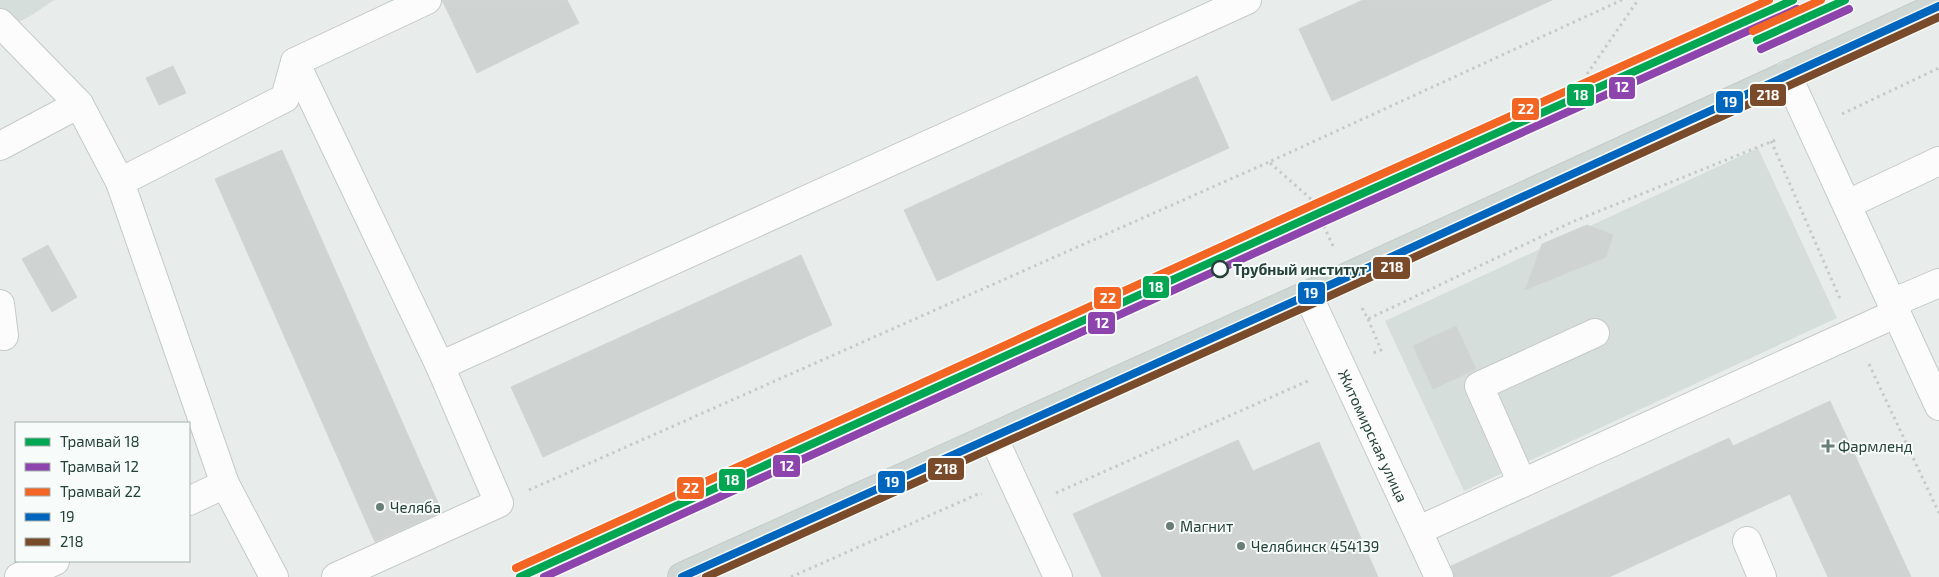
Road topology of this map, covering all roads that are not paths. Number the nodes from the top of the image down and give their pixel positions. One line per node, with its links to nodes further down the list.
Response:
1 (427, 0): 5 (street)
2 (1247, 0): 18 (street)
3 (1939, 6): 6 (main road)
4 (0, 23): 7 (street)
5 (295, 62): 10 (street); 18 (street)
6 (1787, 75): 11 (street); 13 (main road)
7 (79, 104): 8 (street); 10 (street)
8 (0, 146)
9 (1939, 161): 11 (street)
10 (120, 182): 22 (street)
11 (1848, 204): 15 (street)
12 (1939, 283): 15 (street)
13 (1308, 295): 20 (main road); 24 (street, Житомирская улица)
14 (0, 304): 17 (street)
15 (1895, 308): 19 (street); 21 (street)
16 (1595, 333): 21 (street)
17 (4, 336)
18 (440, 366): 30 (street)
19 (1939, 406)
20 (993, 437): 27 (main road); 32 (street)
21 (1522, 483): 24 (street)
22 (225, 484): 23 (street); 29 (street)
23 (190, 501)
24 (1419, 530): 33 (street, Житомирская улица)
25 (1747, 541): 34 (street)
26 (53, 562): 28 (street)
27 (723, 569): 31 (main road)
28 (19, 577)
29 (274, 577)
30 (336, 577)
31 (682, 577)
32 (1058, 577)
33 (1440, 577)
34 (1762, 577)

